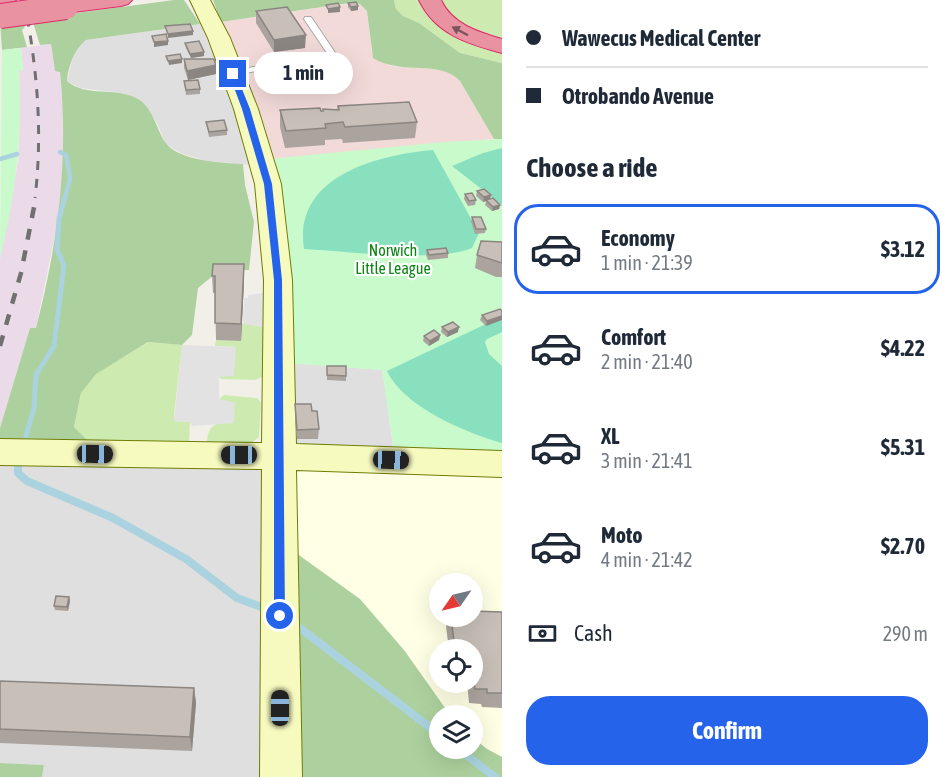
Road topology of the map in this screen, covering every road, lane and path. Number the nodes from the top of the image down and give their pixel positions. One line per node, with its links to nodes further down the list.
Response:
1 (5, 0): 5 (highway)
2 (121, 0): 6 (highway, bridge)
3 (200, 0): 9 (street)
4 (430, 0): 8 (highway, one-way to 4)
5 (0, 1)
6 (0, 16)
7 (308, 19): 9 (lane)
8 (502, 45)
9 (233, 74): 11 (street)
10 (0, 452): 11 (street)
11 (280, 456): 12 (street); 13 (street)
12 (502, 464)
13 (281, 777)

